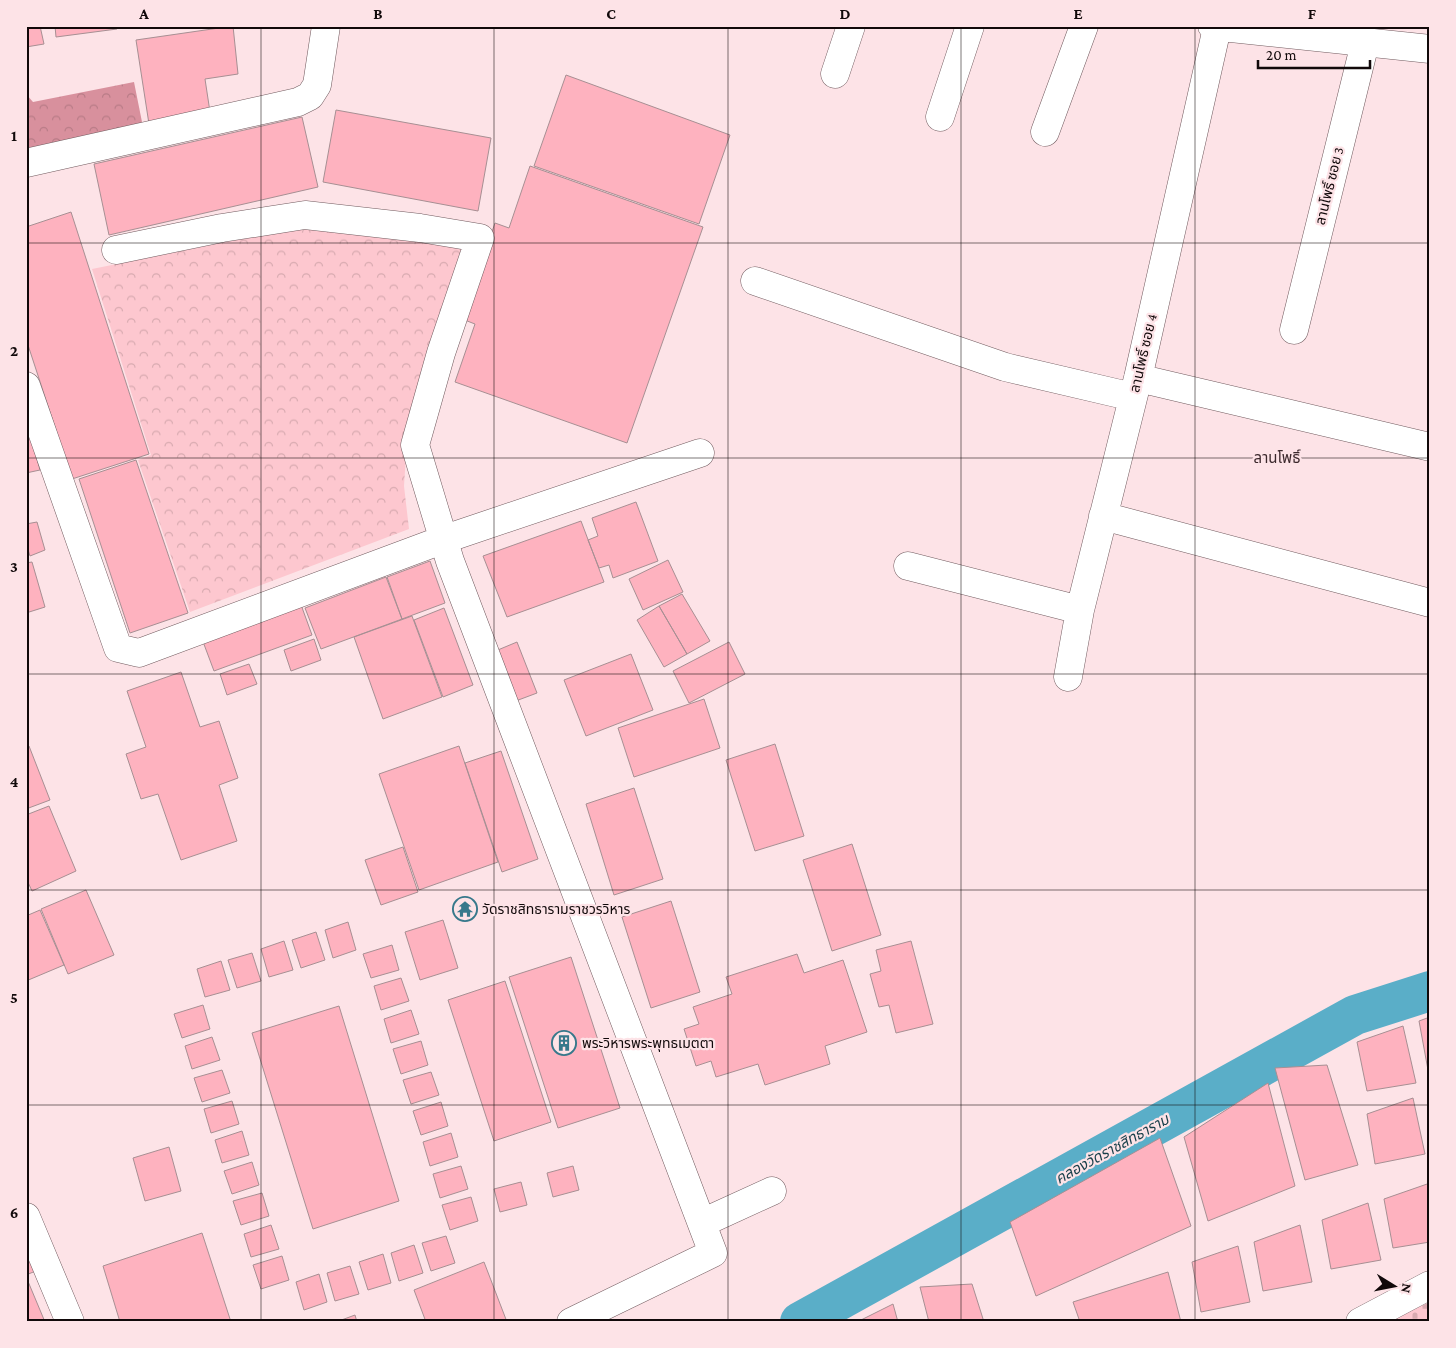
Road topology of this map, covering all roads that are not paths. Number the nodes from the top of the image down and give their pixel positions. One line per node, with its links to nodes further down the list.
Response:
1 (326, 26): 13 (street)
2 (851, 26): 10 (street)
3 (970, 26): 11 (street)
4 (1084, 26): 12 (street)
5 (1215, 27): 6 (street); 18 (street, ลานโพธิ์ ซอย 4)
6 (1246, 28): 8 (street)
7 (1400, 36): 8 (street); 9 (street)
8 (1365, 43): 16 (street, ลานโพธิ์ ซอย 3)
9 (1430, 49)
10 (835, 74)
11 (940, 117)
12 (1045, 132)
13 (26, 163)
14 (116, 250): 22 (street)
15 (755, 281): 18 (street)
16 (1294, 330)
17 (26, 386): 22 (street)
18 (1135, 388): 19 (street); 21 (street, ลานโพธิ์ ซอย 4)
19 (1430, 447)
20 (700, 453): 22 (street)
21 (1103, 516): 24 (street); 25 (street, ลานโพธิ์ ซอย 4)
22 (442, 540): 29 (street)
23 (908, 566): 25 (street)
24 (1430, 604)
25 (1080, 610): 26 (street, ลานโพธิ์ ซอย 4)
26 (1068, 677)
27 (772, 1191): 29 (street)
28 (26, 1217): 32 (street)
29 (702, 1223): 31 (street)
30 (1430, 1285): 33 (street)
31 (587, 1318)
32 (70, 1322)
33 (1360, 1322)

